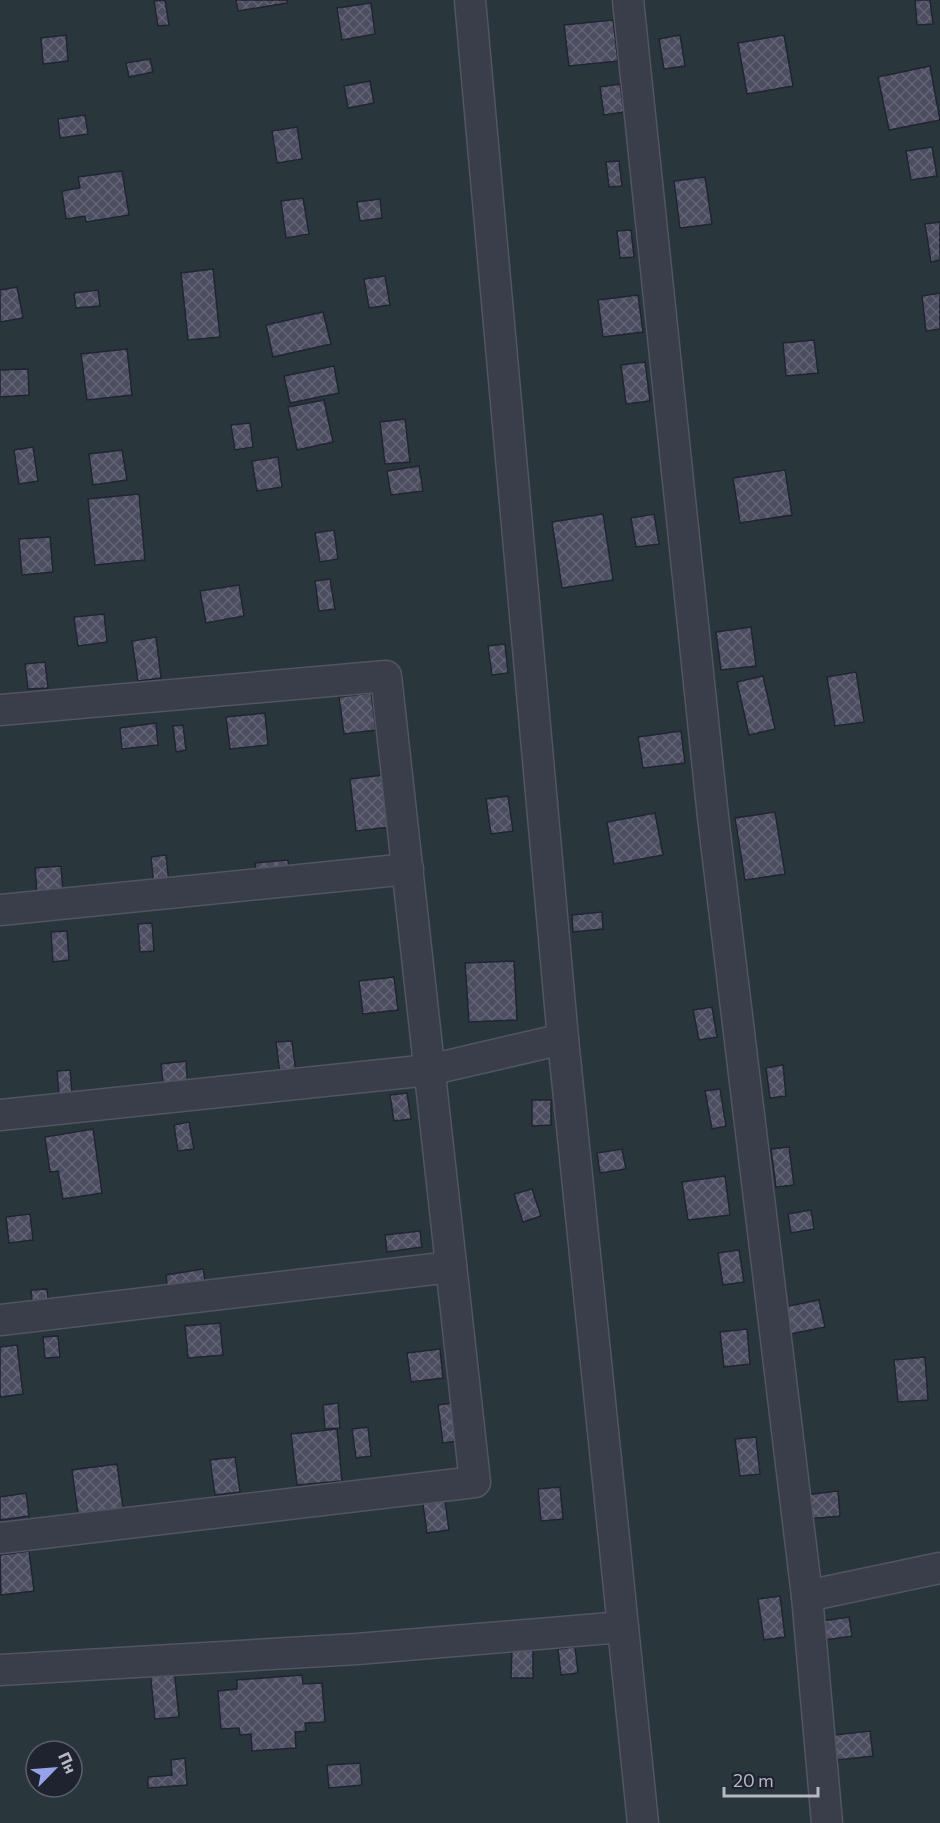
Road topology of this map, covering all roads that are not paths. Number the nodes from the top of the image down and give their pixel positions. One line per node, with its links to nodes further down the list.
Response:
1 (470, 0): 6 (street)
2 (628, 0): 13 (street)
3 (0, 710): 4 (street)
4 (408, 869): 5 (street); 7 (street)
5 (0, 910)
6 (563, 1039): 7 (street); 14 (street)
7 (429, 1070): 8 (street); 9 (street)
8 (0, 1114)
9 (451, 1267): 10 (street); 11 (street)
10 (0, 1320)
11 (0, 1538)
12 (940, 1568): 13 (street)
13 (807, 1596): 17 (street)
14 (623, 1628): 15 (street); 16 (street)
15 (0, 1670)
16 (643, 1823)
17 (827, 1823)

